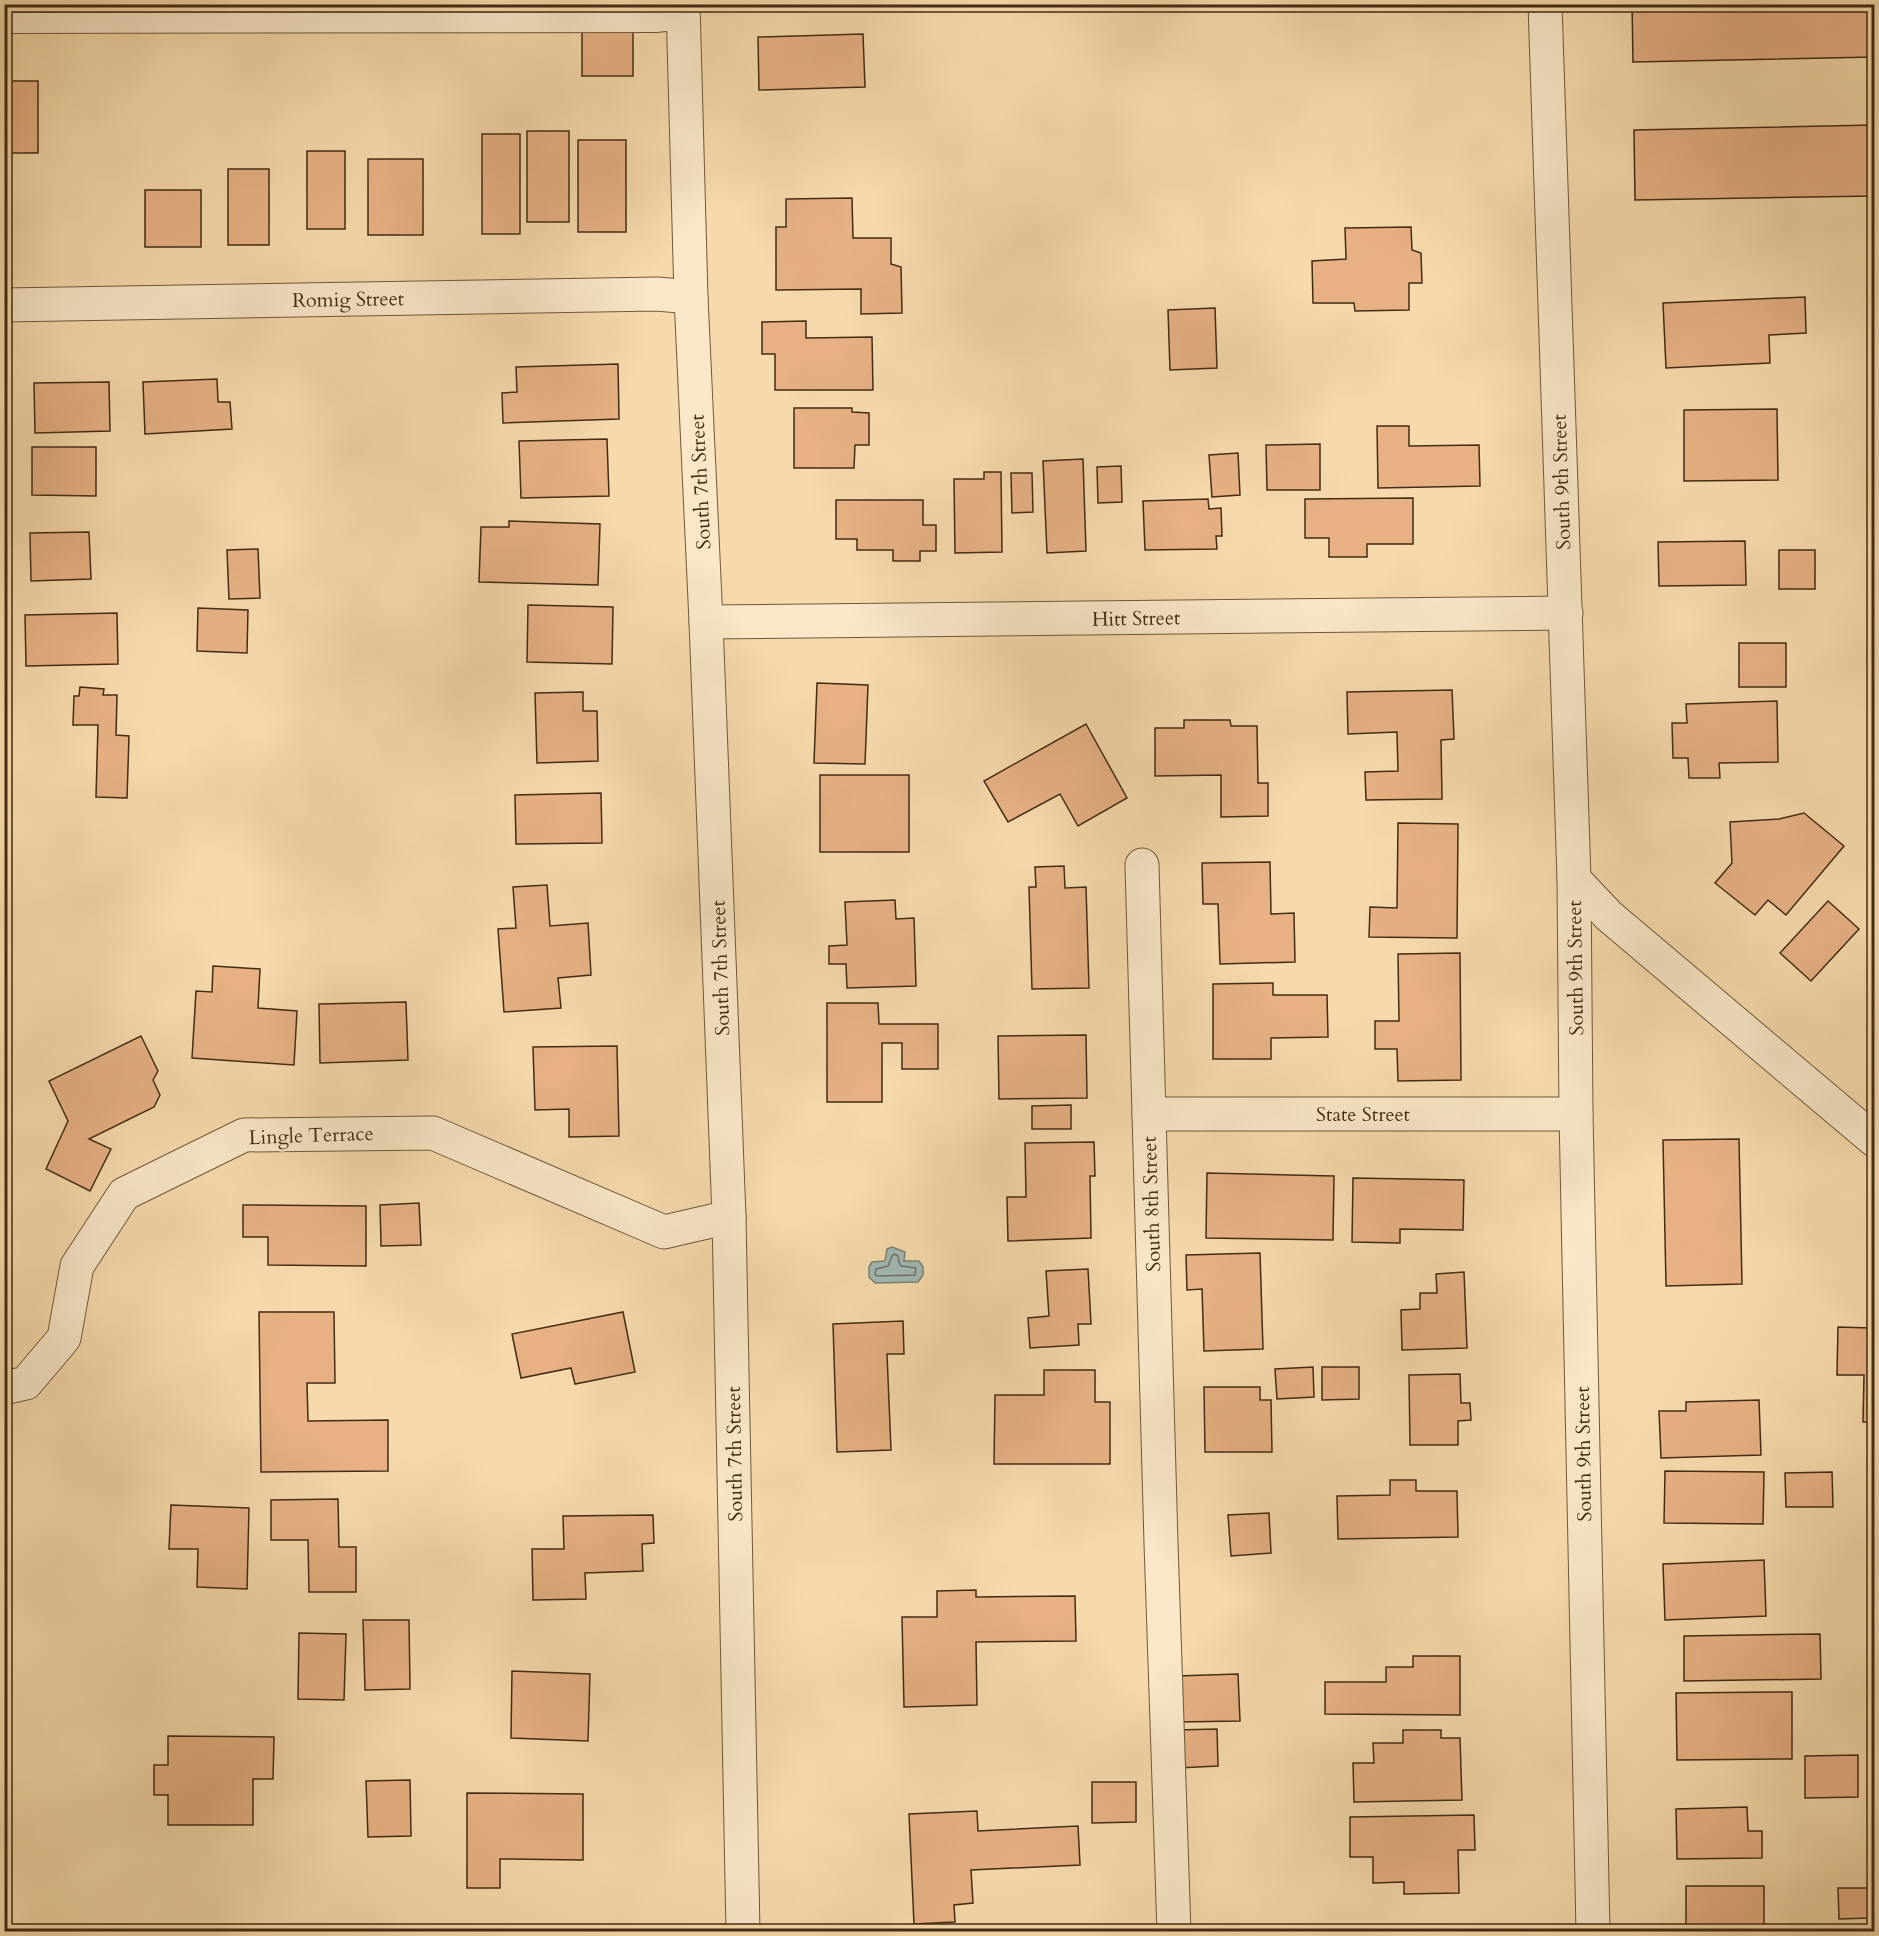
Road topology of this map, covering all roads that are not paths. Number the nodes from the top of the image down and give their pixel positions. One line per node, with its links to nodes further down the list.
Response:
1 (1545, 4): 6 (street, South 9th Street)
2 (683, 12): 3 (lane); 4 (street, South 7th Street)
3 (4, 23)
4 (691, 297): 5 (street, Romig Street); 7 (street, South 7th Street)
5 (4, 305)
6 (1566, 613): 7 (street, Hitt Street); 9 (street, South 9th Street)
7 (706, 622): 13 (street, South 7th Street)
8 (1142, 865): 10 (street, South 8th Street)
9 (1574, 879): 11 (street, South 9th Street); 12 (street)
10 (1149, 1114): 11 (street, State Street); 16 (street, South 8th Street)
11 (1576, 1114): 17 (street, South 9th Street)
12 (1875, 1140)
13 (729, 1217): 14 (street, Lingle Terrace); 15 (street, South 7th Street)
14 (4, 1388)
15 (743, 1932)
16 (1174, 1932)
17 (1593, 1932)

